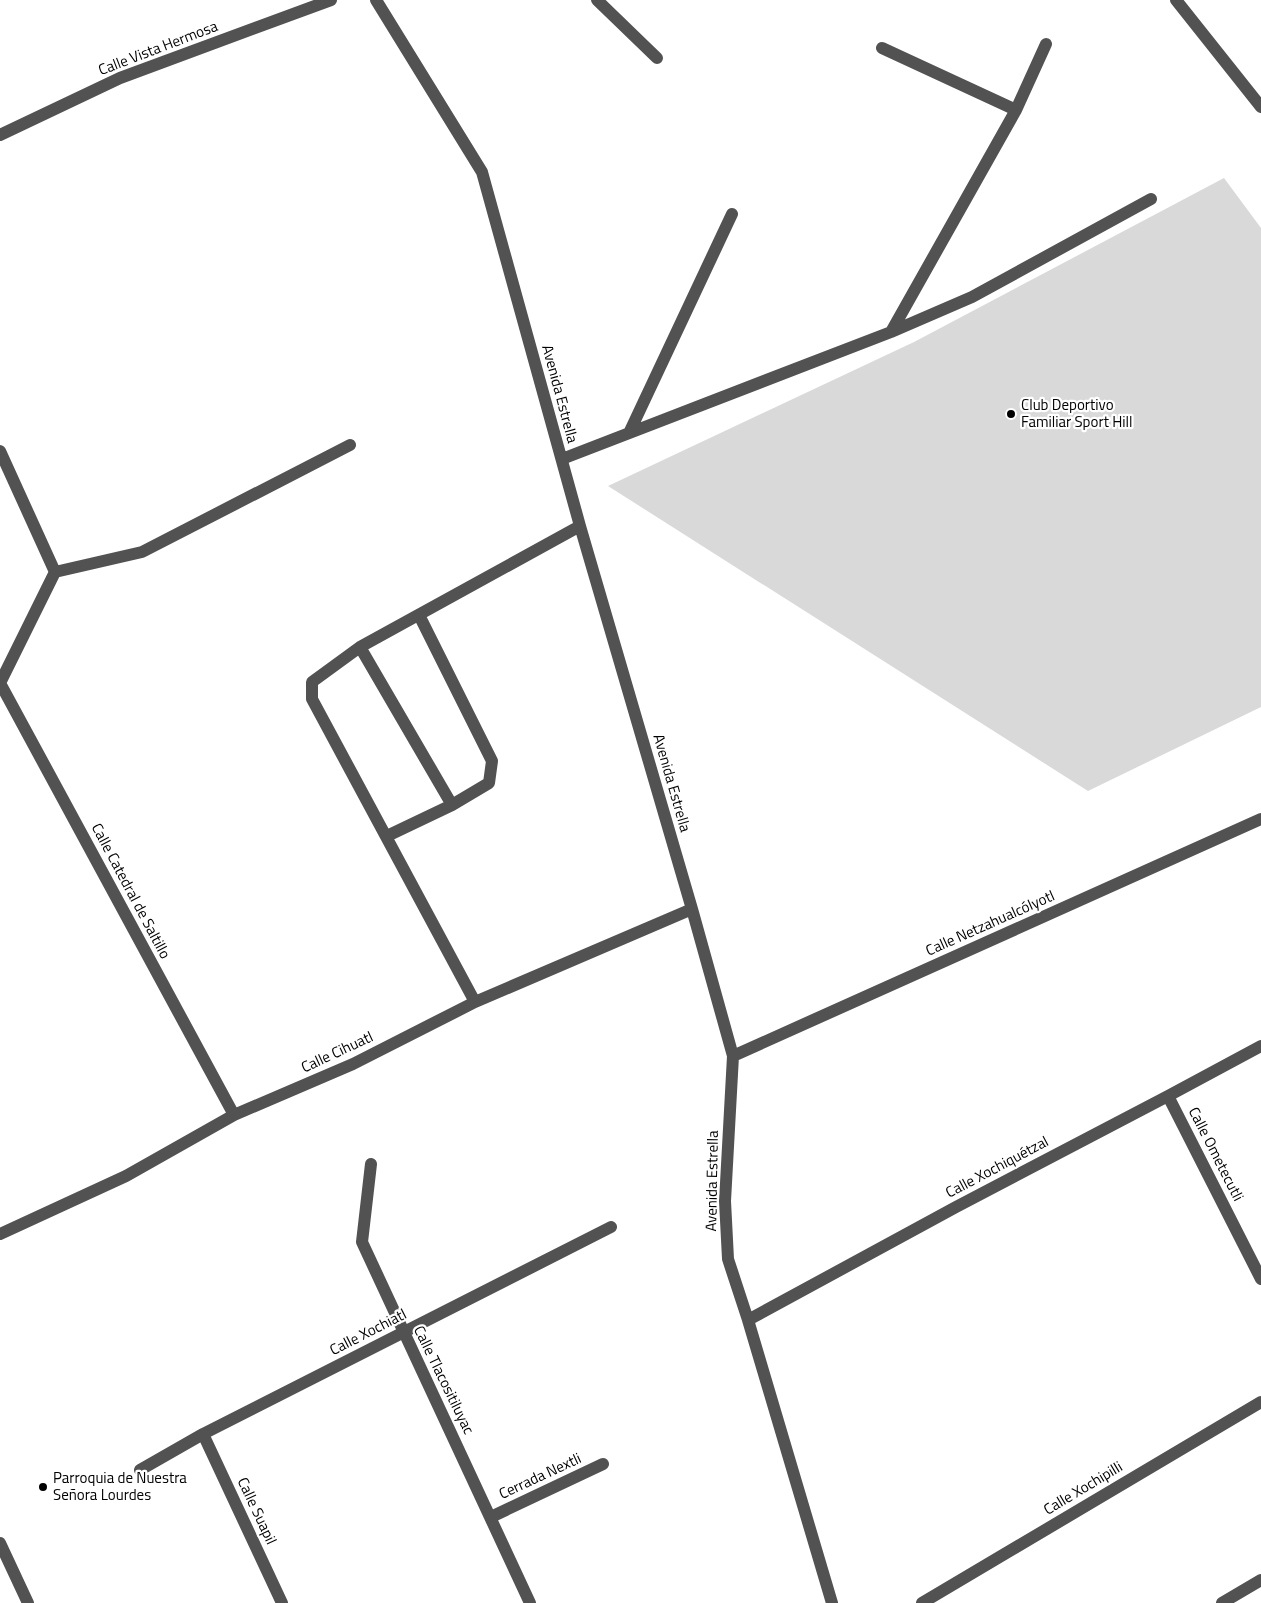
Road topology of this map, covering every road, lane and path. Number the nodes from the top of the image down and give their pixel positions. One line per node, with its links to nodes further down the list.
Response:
1 (331, 0): 10 (street, Calle Vista Hermosa)
2 (376, 0): 17 (street, Avenida Estrella)
3 (597, 0): 7 (street)
4 (1176, 0): 8 (street)
5 (1046, 44): 9 (street)
6 (882, 48): 9 (street)
7 (657, 58)
8 (1261, 107)
9 (1016, 110): 13 (street)
10 (0, 135)
11 (1150, 199): 13 (street)
12 (732, 214): 14 (street)
13 (891, 332): 14 (street)
14 (630, 431): 17 (street)
15 (350, 446): 19 (street)
16 (0, 451): 19 (street)
17 (562, 459): 18 (street, Avenida Estrella)
18 (580, 526): 20 (street); 26 (street, Avenida Estrella)
19 (55, 572): 22 (street, Calle Catedral de Saltillo)
20 (419, 615): 21 (street); 23 (street)
21 (360, 647): 23 (street); 25 (street)
22 (0, 683): 31 (street, Calle Catedral de Saltillo)
23 (452, 804): 25 (street)
24 (1261, 819): 29 (street, Calle Netzahualcólyotl)
25 (387, 836): 27 (street)
26 (692, 909): 27 (street, Calle Cihuatl); 29 (street, Avenida Estrella)
27 (475, 1002): 31 (street, Calle Cihuatl)
28 (1261, 1046): 30 (street, Calle Xochiquétzal)
29 (733, 1056): 36 (street, Avenida Estrella)
30 (1168, 1096): 35 (street, Calle Ometecutli); 36 (street, Calle Xochiquétzal)
31 (234, 1115): 34 (street, Calle Cihuatl)
32 (371, 1164): 37 (street, Calle Tlacositiluyac)
33 (612, 1227): 37 (street, Calle Xochiatl)
34 (0, 1234)
35 (1261, 1279)
36 (748, 1320): 48 (street, Avenida Estrella)
37 (403, 1332): 39 (street, Calle Xochiatl); 42 (street, Calle Tlacositiluyac)
38 (1261, 1402): 49 (street, Calle Xochipilli)
39 (203, 1434): 41 (street, Calle Xochiatl); 46 (street, Calle Suapil)
40 (603, 1464): 42 (street, Cerrada Nextli)
41 (140, 1470)
42 (491, 1517): 47 (street, Calle Tlacositiluyac)
43 (0, 1543): 45 (street)
44 (1261, 1580): 50 (street)
45 (28, 1603)
46 (282, 1603)
47 (530, 1603)
48 (832, 1603)
49 (922, 1603)
50 (1222, 1603)

